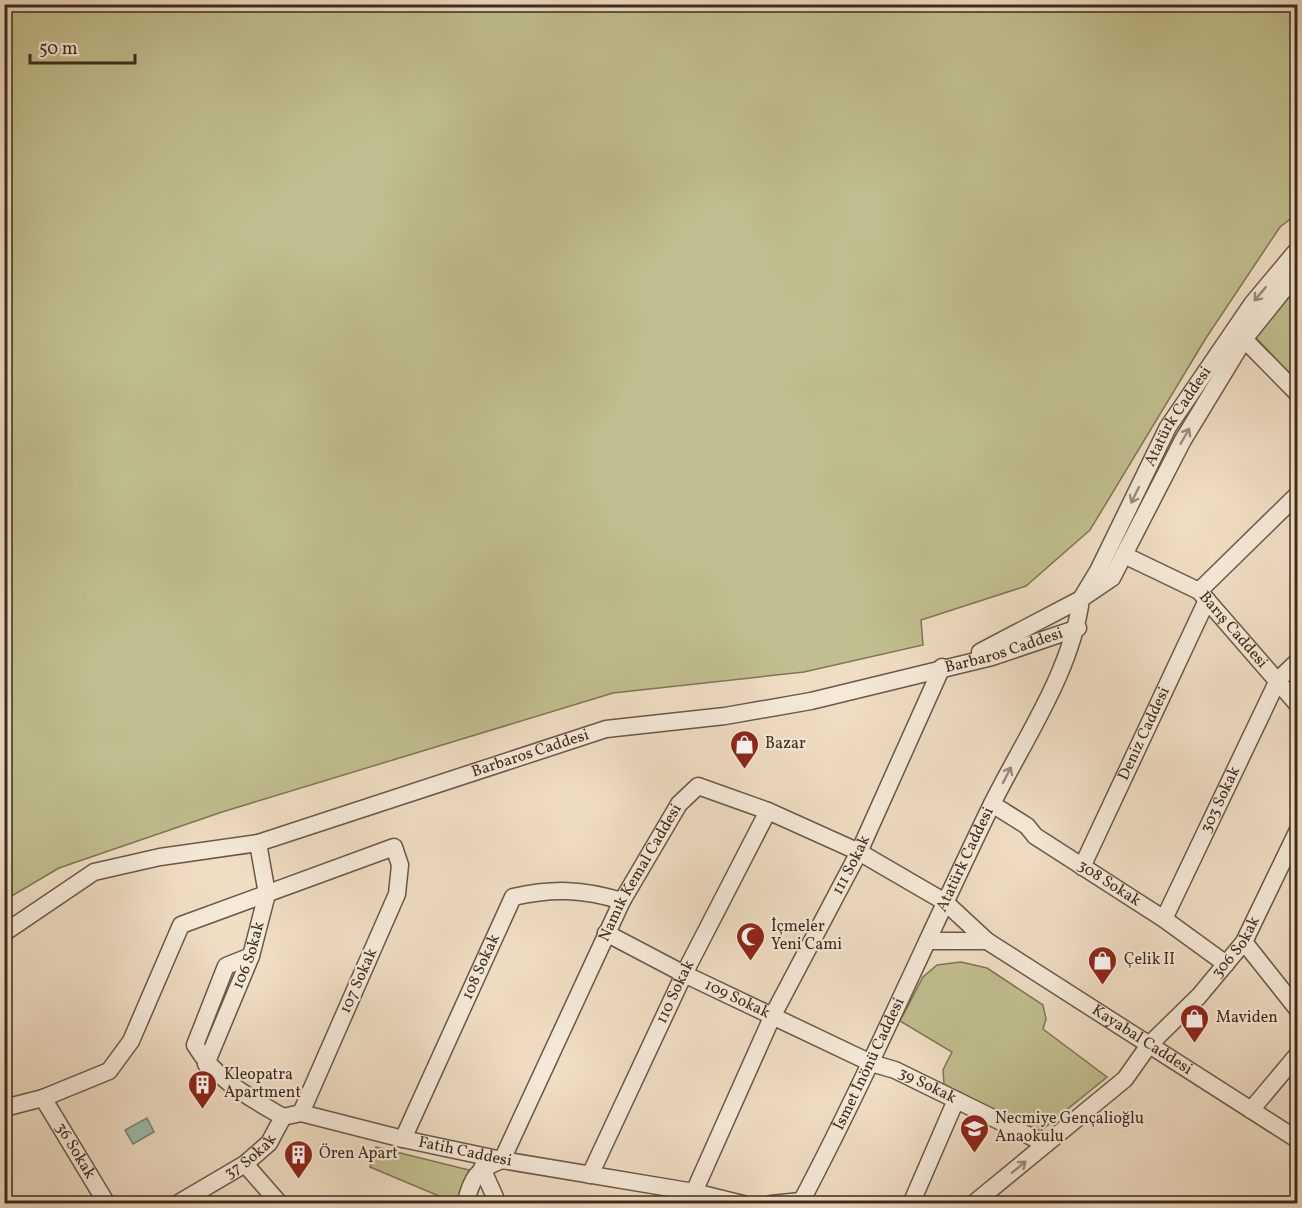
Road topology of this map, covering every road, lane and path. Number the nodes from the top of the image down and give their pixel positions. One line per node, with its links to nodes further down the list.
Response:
1 (1298, 249): 3 (street, Atatürk Caddesi, one-way to 3)
2 (1298, 272): 3 (street, Atatürk Caddesi)
3 (1240, 334): 4 (street); 6 (street, Atatürk Caddesi, one-way to 3); 8 (street, Atatürk Caddesi, one-way to 8)
4 (1298, 394)
5 (1298, 494): 7 (street, Deniz Caddesi)
6 (1124, 555): 7 (street, Barış Caddesi); 8 (street, Atatürk Caddesi)
7 (1203, 596): 12 (street, Barış Caddesi); 19 (street, Deniz Caddesi)
8 (1081, 599): 9 (street, Atatürk Caddesi); 11 (street, Atatürk Caddesi)
9 (1078, 628): 11 (street, Barbaros Caddesi); 14 (street, Atatürk Caddesi, one-way to 9)
10 (1298, 661): 12 (street)
11 (950, 666): 17 (street, Barbaros Caddesi); 18 (street, 111 Sokak)
12 (1278, 680): 13 (street, Barış Caddesi); 23 (street, 303 Sokak)
13 (1298, 705)
14 (992, 804): 19 (street, 308 Sokak); 22 (street, Atatürk Caddesi)
15 (768, 811): 18 (street, Namık Kemal Caddesi); 21 (street, Namık Kemal Caddesi); 31 (street, 110 Sokak)
16 (1298, 830): 29 (street, 306 Sokak)
17 (258, 843): 20 (street, 106 Sokak); 25 (street, Barbaros Caddesi)
18 (859, 852): 22 (street, Namık Kemal Caddesi); 33 (street, 111 Sokak)
19 (1082, 867): 23 (street, 308 Sokak)
20 (267, 891): 37 (street); 41 (street, 107 Sokak); 42 (street, 106 Sokak)
21 (622, 901): 26 (street, Namık Kemal Caddesi); 43 (street, 108 Sokak)
22 (945, 902): 24 (street, Atatürk Caddesi); 28 (street, Kayabal Caddesi)
23 (1164, 919): 30 (street, 308 Sokak)
24 (937, 923): 27 (street, İsmet İnönü Caddesi)
25 (4, 933)
26 (606, 933): 31 (street, 109 Sokak); 46 (street, Namık Kemal Caddesi)
27 (928, 941): 28 (street); 36 (street, İsmet İnönü Caddesi)
28 (987, 941): 34 (street, Kayabal Caddesi)
29 (1244, 942): 30 (street, 306 Sokak); 32 (street)
30 (1226, 964): 34 (street, 306 Sokak)
31 (684, 974): 33 (street, 109 Sokak); 49 (street, 110 Sokak)
32 (1298, 1010)
33 (773, 1015): 36 (street, 109 Sokak); 50 (street, 111 Sokak)
34 (1149, 1045): 40 (street, Kayabal Caddesi); 45 (street, 306 Sokak)
35 (1298, 1054): 40 (street)
36 (871, 1063): 38 (street, 39 Sokak); 51 (street, İsmet İnönü Caddesi)
37 (43, 1098): 39 (street); 52 (street, 36 Sokak)
38 (956, 1100): 45 (street, 39 Sokak); 59 (street)
39 (4, 1108)
40 (1251, 1110): 44 (street, Kayabal Caddesi)
41 (301, 1113): 42 (street, Fatih Caddesi); 43 (street, Fatih Caddesi)
42 (283, 1117): 47 (street, 37 Sokak)
43 (403, 1139): 46 (street, Fatih Caddesi)
44 (1298, 1140)
45 (1046, 1144): 60 (street, 306 Sokak, one-way to 45)
46 (502, 1160): 48 (street); 49 (street, Fatih Caddesi)
47 (245, 1164): 53 (street, 37 Sokak); 54 (street)
48 (482, 1168): 55 (street); 56 (street)
49 (590, 1175): 50 (street, Fatih Caddesi)
50 (700, 1197): 57 (street, Fatih Caddesi)
51 (801, 1202): 58 (street)
52 (107, 1203)
53 (177, 1203)
54 (280, 1203)
55 (465, 1203)
56 (498, 1203)
57 (743, 1203)
58 (771, 1203)
59 (911, 1203)
60 (974, 1203)

